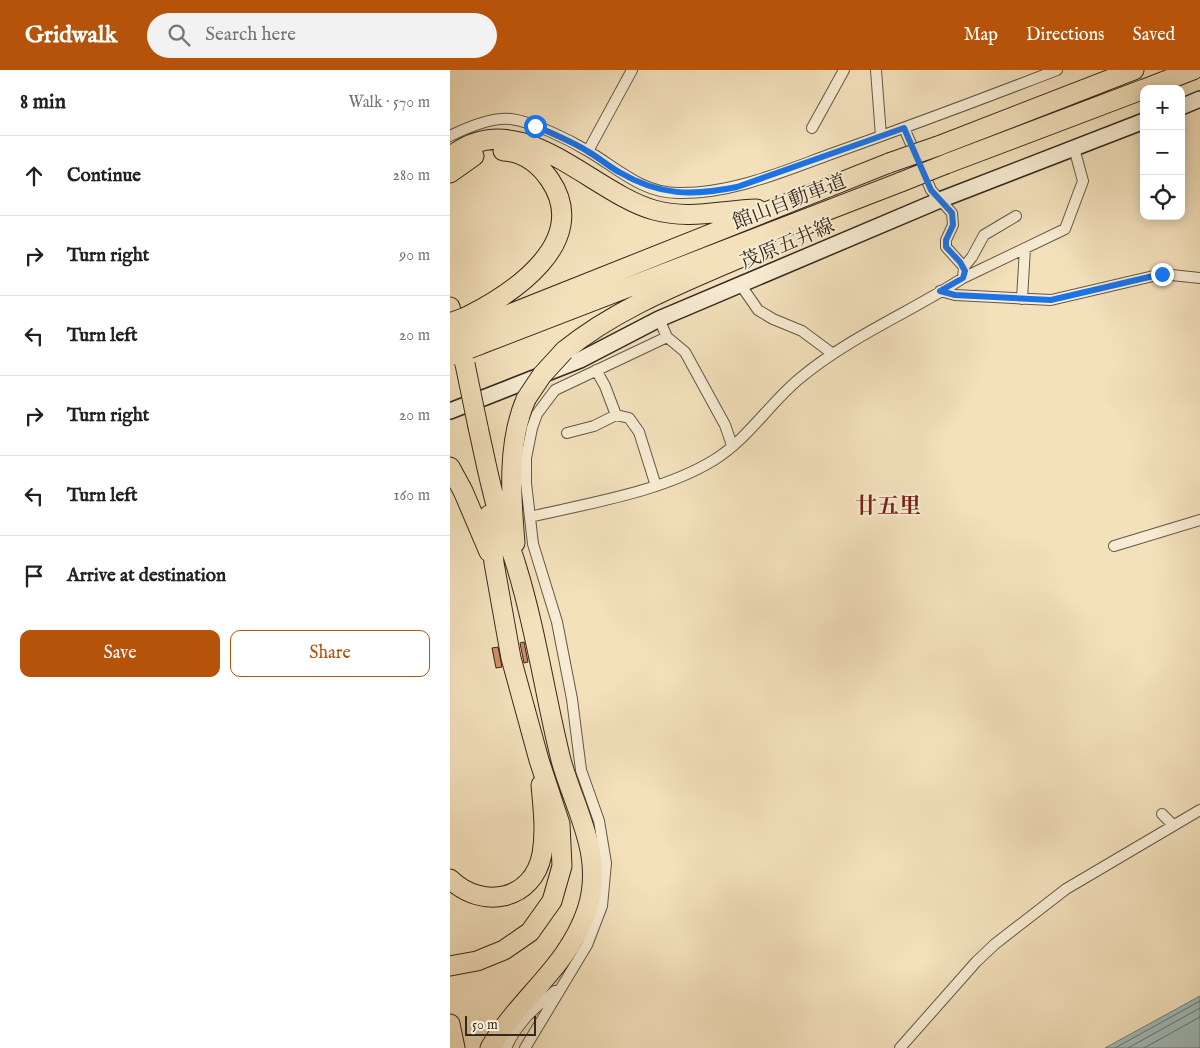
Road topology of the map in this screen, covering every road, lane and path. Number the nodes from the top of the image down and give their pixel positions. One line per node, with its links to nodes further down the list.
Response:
1 (632, 70): 17 (street)
2 (844, 70): 12 (street)
3 (876, 70): 15 (street)
4 (1057, 70): 13 (street)
5 (1134, 70): 22 (highway, 館山自動車道, bridge)
6 (1193, 70): 7 (highway, 館山自動車道)
7 (1154, 85)
8 (1140, 91): 20 (highway, 館山自動車道, bridge)
9 (1200, 99): 10 (main road)
10 (1185, 105)
11 (1140, 123): 16 (main road, 茂原五井線)
12 (812, 128)
13 (904, 128): 15 (street); 21 (street)
14 (450, 136): 17 (street)
15 (881, 136): 17 (street)
16 (1074, 148): 21 (main road, 茂原五井線); 24 (street)
17 (588, 151)
18 (450, 157): 22 (highway)
19 (450, 173): 32 (highway)
20 (901, 182): 32 (highway, 館山自動車道); 49 (highway, bridge)
21 (940, 200): 25 (street); 28 (main road, 茂原五井線)
22 (772, 210): 32 (highway, 館山自動車道)
23 (1016, 216): 25 (street)
24 (1025, 248): 26 (street); 30 (street)
25 (964, 266): 26 (street)
26 (963, 278): 29 (street)
27 (1200, 278): 30 (street)
28 (740, 284): 31 (main road, 茂原五井線); 35 (street)
29 (940, 291): 30 (street); 35 (street)
30 (1022, 299)
31 (660, 319): 34 (street); 38 (main road, 茂原五井線)
32 (461, 322): 33 (highway, 館山自動車道, bridge); 36 (highway, 館山自動車道, bridge)
33 (450, 337)
34 (667, 337): 37 (street); 42 (street)
35 (833, 354): 42 (street)
36 (456, 363): 40 (highway)
37 (596, 370): 39 (street); 45 (street)
38 (450, 411)
39 (616, 415): 41 (street); 44 (street)
40 (474, 427): 48 (highway); 49 (highway)
41 (567, 433)
42 (732, 445): 44 (street)
43 (450, 467): 48 (highway)
44 (656, 486): 45 (street)
45 (530, 517): 59 (street)
46 (1200, 520): 47 (street)
47 (1114, 546)
48 (494, 562): 50 (highway)
49 (516, 564): 51 (highway)
50 (539, 760): 55 (highway); 57 (highway)
51 (562, 762): 57 (highway); 62 (highway)
52 (1200, 810): 54 (street)
53 (1162, 814): 54 (street)
54 (1172, 824): 65 (street)
55 (450, 879)
56 (450, 966): 57 (highway)
57 (479, 966): 58 (highway)
58 (450, 978)
59 (560, 988): 63 (street); 64 (street)
60 (450, 1024): 61 (highway)
61 (455, 1048)
62 (490, 1048)
63 (506, 1048)
64 (525, 1048)
65 (900, 1048)

